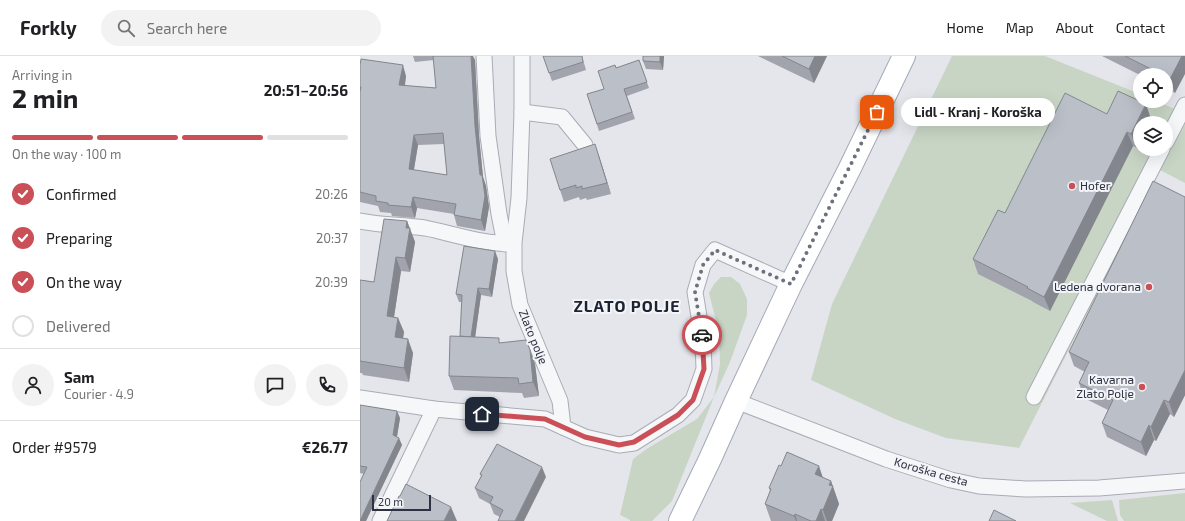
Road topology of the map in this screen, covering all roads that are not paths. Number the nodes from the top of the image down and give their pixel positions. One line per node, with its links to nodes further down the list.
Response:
1 (484, 56): 10 (street, Zlato polje)
2 (522, 56): 5 (street, Zlato polje)
3 (904, 56): 11 (main road)
4 (1185, 105): 6 (street)
5 (522, 112): 7 (street); 10 (street, Zlato polje)
6 (1173, 128)
7 (585, 146)
8 (1158, 156): 12 (street)
9 (360, 221): 10 (street)
10 (509, 244): 16 (street, Zlato polje)
11 (791, 284): 14 (main road); 16 (street)
12 (1034, 397)
13 (360, 398): 15 (street)
14 (736, 401): 17 (street, Koroška cesta); 19 (main road)
15 (434, 409): 16 (street); 18 (street)
16 (563, 427)
17 (1185, 481)
18 (380, 521)
19 (680, 521)

